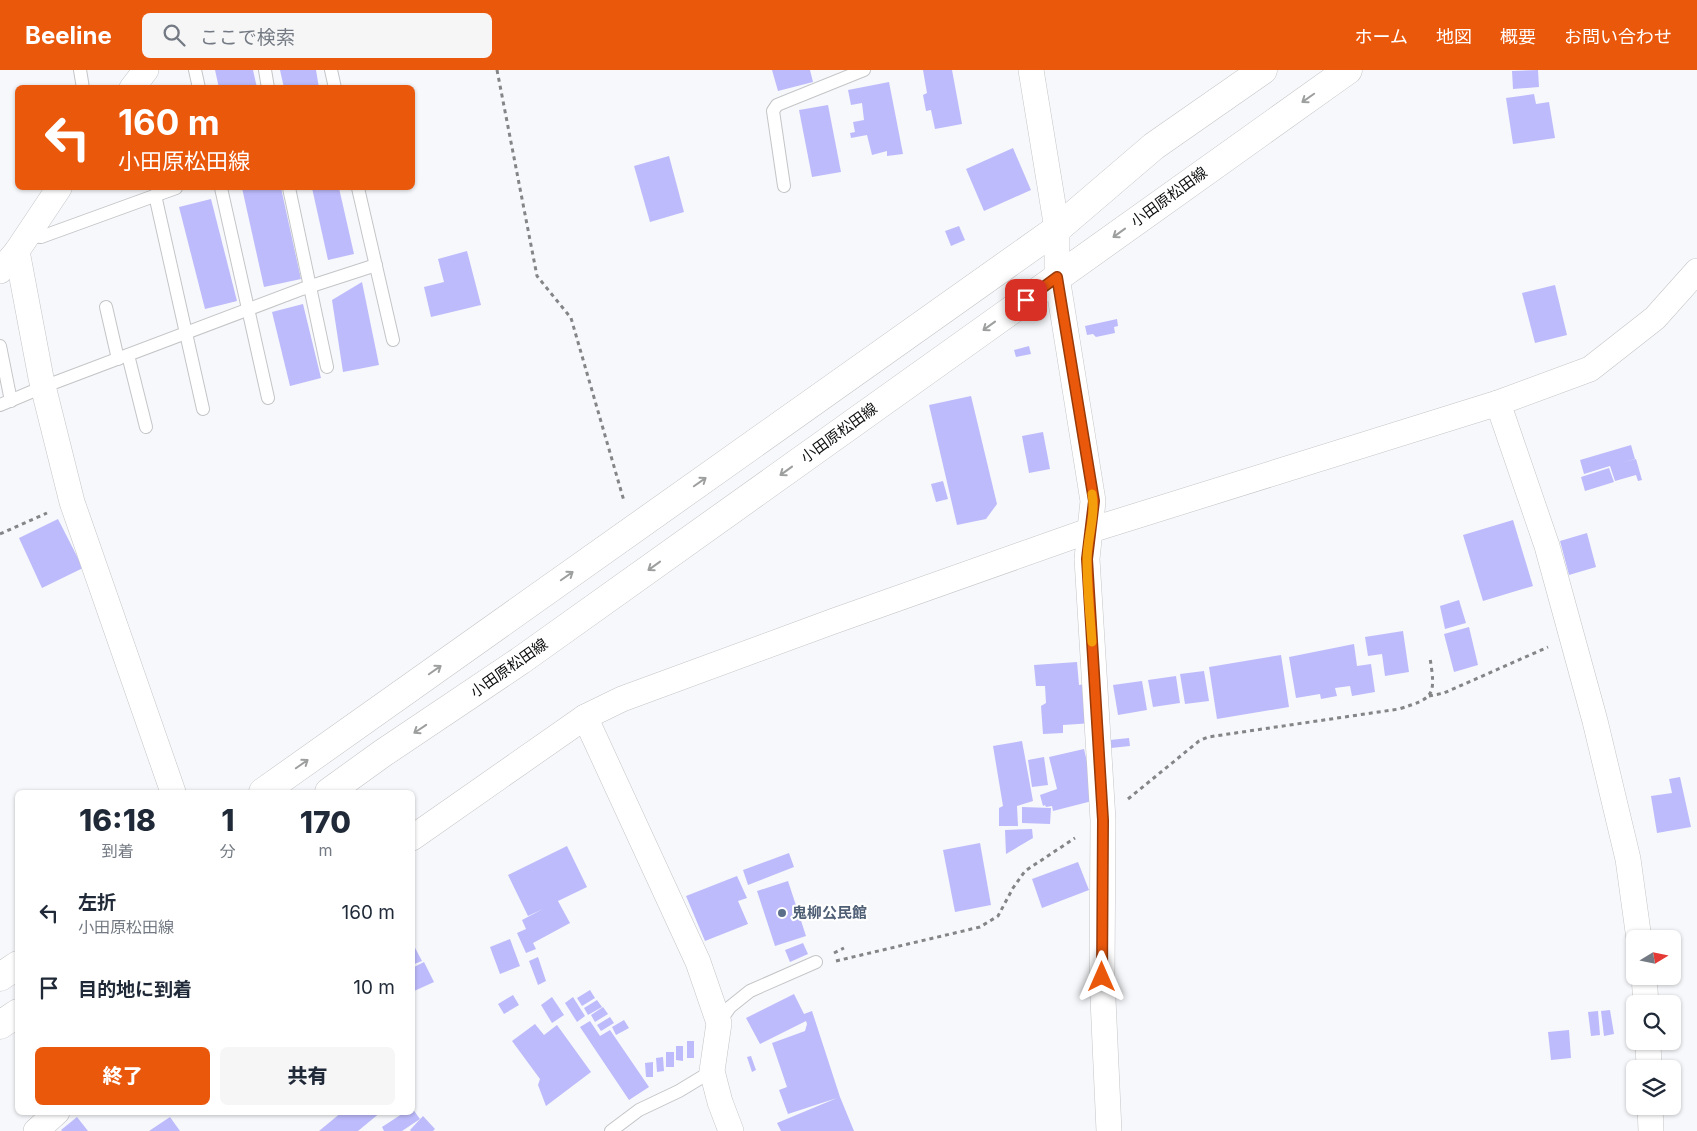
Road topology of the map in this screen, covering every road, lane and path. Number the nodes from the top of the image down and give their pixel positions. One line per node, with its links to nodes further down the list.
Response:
1 (80, 70): 11 (lane)
2 (146, 70): 12 (street)
3 (195, 70): 13 (lane)
4 (265, 70): 14 (lane)
5 (331, 70): 15 (lane)
6 (497, 70): 44 (path)
7 (864, 70): 16 (lane)
8 (1031, 70): 23 (street)
9 (1262, 70): 23 (main road)
10 (1348, 70): 28 (main road, 小田原松田線, one-way to 28)
11 (82, 85)
12 (134, 85)
13 (198, 85)
14 (268, 85)
15 (334, 85)
16 (784, 186)
17 (59, 190): 24 (street)
18 (170, 190): 22 (lane)
19 (221, 190): 31 (lane)
20 (290, 190): 29 (lane)
21 (358, 190): 25 (lane)
22 (155, 195): 24 (lane); 32 (lane)
23 (1057, 229): 28 (street); 44 (main road, one-way to 23)
24 (22, 244): 26 (street); 37 (street)
25 (376, 265): 29 (lane); 33 (lane)
26 (0, 271)
27 (1697, 271): 40 (street)
28 (1057, 277): 45 (street); 53 (main road, 小田原松田線, one-way to 53)
29 (310, 286): 31 (lane); 36 (lane)
30 (106, 307): 35 (lane)
31 (248, 309): 32 (lane); 38 (lane)
32 (186, 333): 35 (lane); 41 (lane)
33 (393, 340)
34 (0, 346): 39 (lane)
35 (123, 357): 37 (lane); 42 (lane)
36 (327, 367)
37 (43, 387): 39 (lane); 43 (street)
38 (268, 398)
39 (5, 403)
40 (1498, 403): 45 (street); 47 (street)
41 (203, 409)
42 (146, 427)
43 (72, 502): 46 (path); 51 (street)
44 (633, 529): 52 (main road, one-way to 44)
45 (1091, 530): 50 (street); 54 (street)
46 (0, 534)
47 (1572, 637): 49 (path); 56 (street)
48 (1430, 658): 49 (path)
49 (1429, 696): 54 (path)
50 (586, 717): 55 (street); 61 (street)
51 (172, 790)
52 (266, 790)
53 (332, 790)
54 (1103, 820): 57 (path); 69 (street)
55 (415, 836)
56 (1638, 930)
57 (816, 962): 61 (lane)
58 (15, 967): 59 (main road)
59 (0, 977)
60 (15, 1015): 62 (main road)
61 (718, 1023): 63 (street)
62 (0, 1025)
63 (712, 1071): 67 (lane); 68 (street)
64 (54, 1115): 66 (street)
65 (1650, 1115): 70 (street)
66 (36, 1131)
67 (611, 1131)
68 (731, 1131)
69 (1108, 1131)
70 (1651, 1131)

